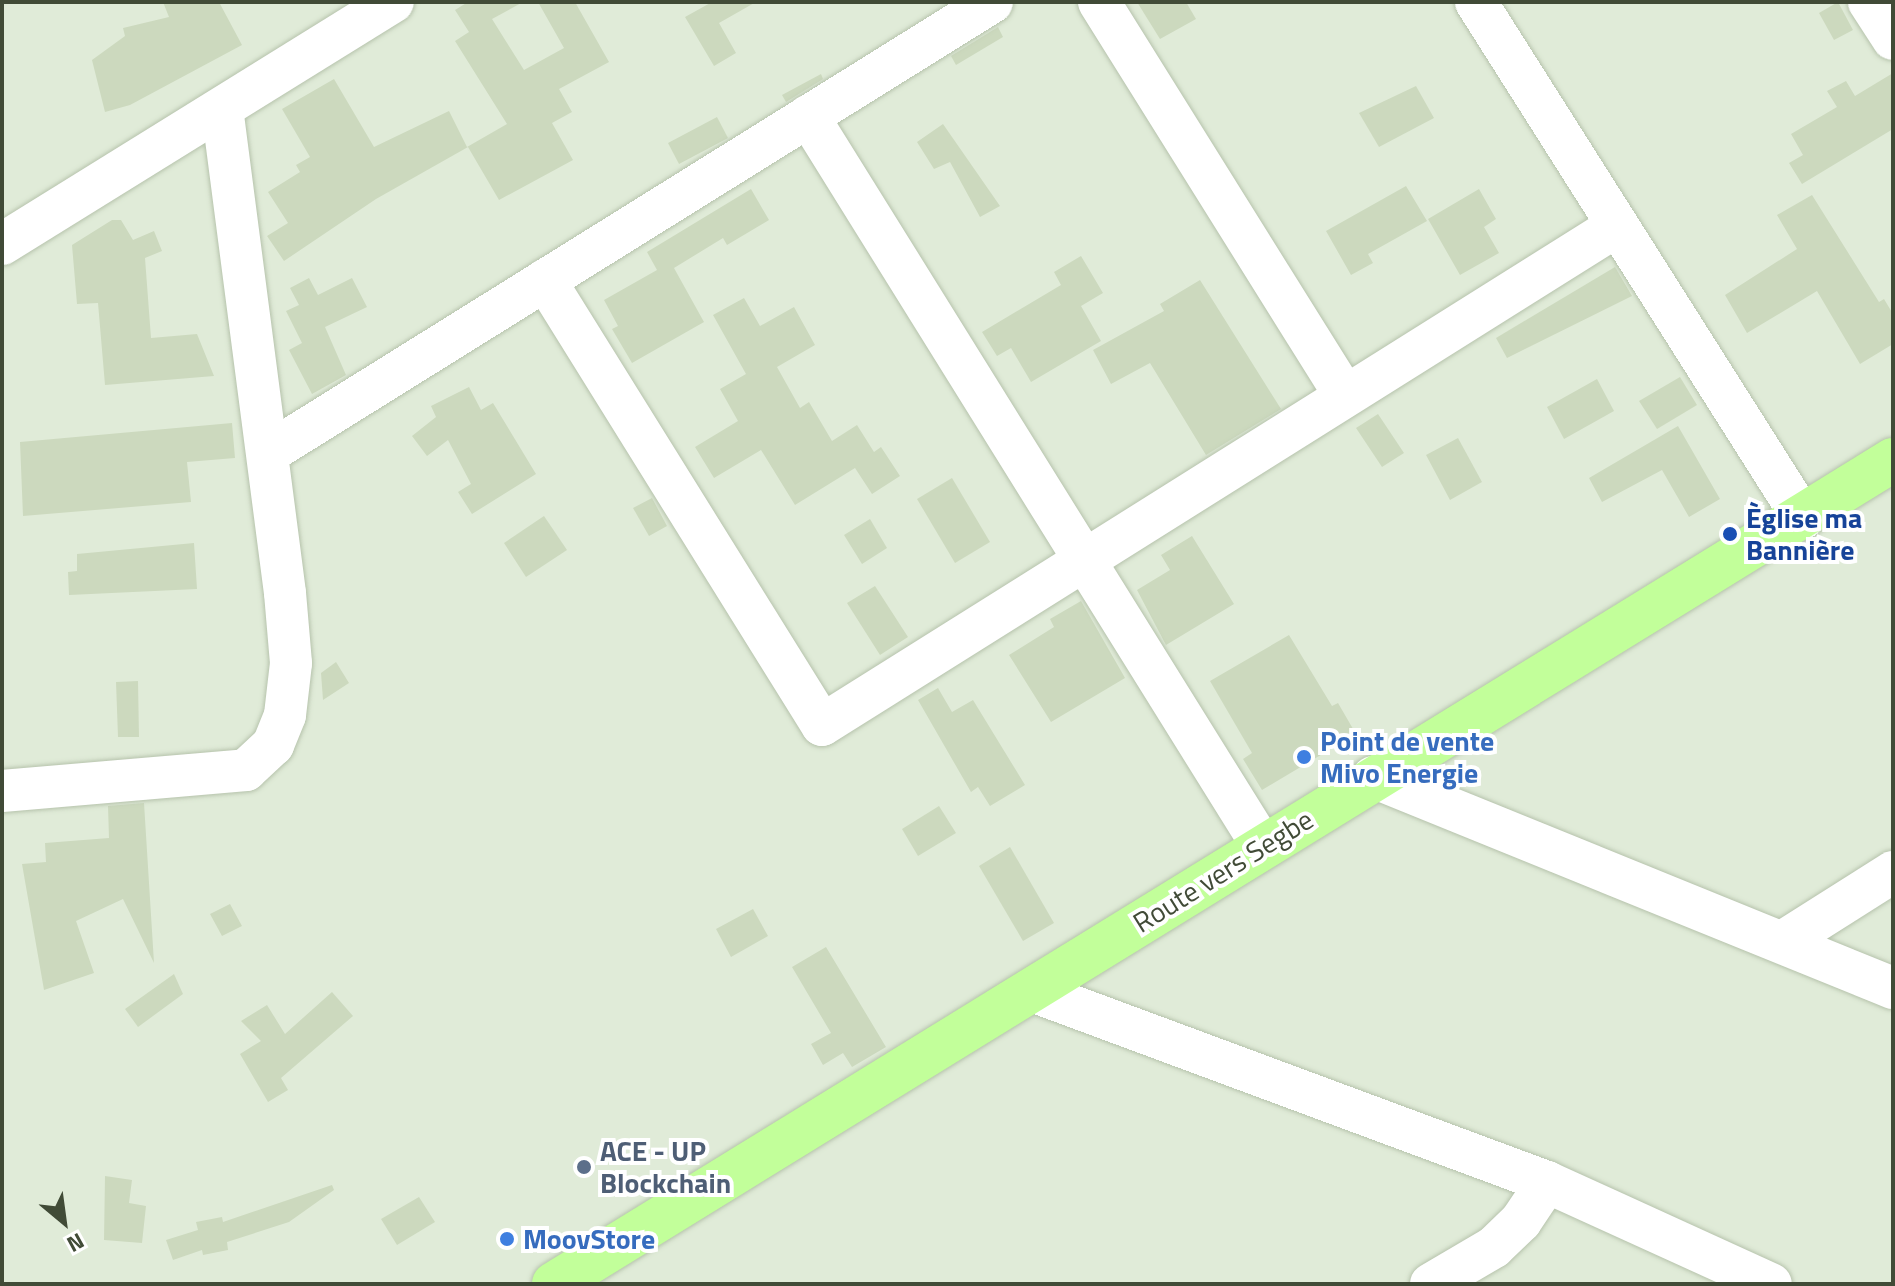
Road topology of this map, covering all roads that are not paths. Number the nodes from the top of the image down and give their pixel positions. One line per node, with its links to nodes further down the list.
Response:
1 (393, 2): 7 (street)
2 (992, 2): 8 (street)
3 (1099, 2): 12 (street)
4 (1476, 2): 9 (street)
5 (1869, 2): 6 (street)
6 (1893, 39)
7 (222, 109): 10 (street); 13 (street)
8 (808, 116): 11 (street); 16 (street)
9 (1617, 226): 12 (street); 15 (street)
10 (2, 244)
11 (545, 280): 13 (street); 16 (street)
12 (1345, 395): 16 (street)
13 (268, 453): 18 (street)
14 (1893, 460): 15 (main road, Route vers Segbe)
15 (1803, 518): 17 (main road, Route vers Segbe)
16 (1085, 560): 19 (street)
17 (1373, 777): 19 (main road, Route vers Segbe); 21 (street)
18 (2, 791)
19 (1263, 847): 23 (main road, Route vers Segbe)
20 (1893, 872): 21 (street)
21 (1784, 941): 22 (street)
22 (1893, 988)
23 (1032, 991): 24 (street); 25 (main road, Route vers Segbe)
24 (1547, 1182): 26 (street); 27 (street)
25 (554, 1284)
26 (1431, 1284)
27 (1771, 1284)

